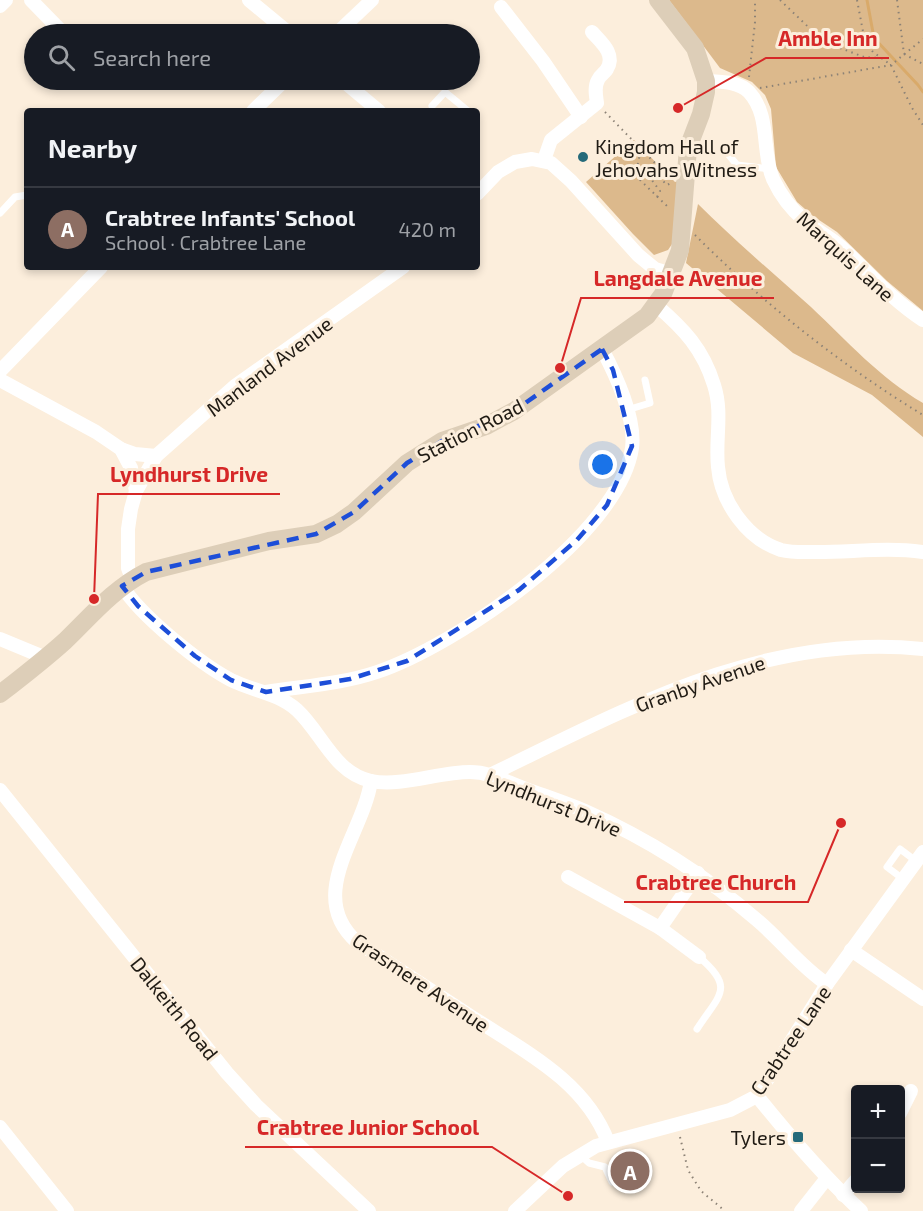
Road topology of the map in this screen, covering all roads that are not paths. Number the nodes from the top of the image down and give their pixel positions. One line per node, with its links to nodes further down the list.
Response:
1 (6, 0): 6 (street)
2 (31, 0): 8 (street)
3 (249, 0): 9 (street)
4 (372, 0): 10 (street)
5 (658, 0): 12 (main road, Station Road)
6 (0, 6)
7 (501, 7): 19 (street)
8 (54, 24)
9 (278, 24)
10 (347, 24)
11 (592, 32): 19 (street)
12 (706, 81): 22 (street, Marquis Lane); 28 (main road, Station Road)
13 (275, 90): 16 (street)
14 (354, 90): 17 (street)
15 (432, 106): 18 (lane)
16 (256, 108)
17 (376, 108)
18 (464, 108)
19 (581, 117): 21 (street)
20 (728, 154): 22 (lane)
21 (544, 160): 23 (street); 28 (street)
22 (770, 169): 30 (street, Marquis Lane)
23 (480, 191)
24 (24, 196): 25 (lane)
25 (0, 213)
26 (98, 270): 32 (street)
27 (399, 270): 37 (street, Manland Avenue)
28 (672, 274): 29 (main road, Station Road)
29 (656, 305): 31 (main road, Station Road); 39 (street)
30 (923, 320)
31 (602, 350): 35 (street); 40 (main road, Station Road)
32 (0, 371)
33 (0, 380): 36 (street)
34 (645, 380): 35 (lane)
35 (626, 411): 44 (street)
36 (121, 449): 37 (street); 38 (street)
37 (156, 456): 38 (street, Manland Avenue)
38 (136, 491): 40 (street, Manland Avenue)
39 (923, 552)
40 (127, 582): 43 (main road, Station Road); 44 (street)
41 (0, 639): 43 (street)
42 (923, 649): 46 (street, Granby Avenue)
43 (46, 658): 45 (main road, Station Road)
44 (266, 692): 47 (street)
45 (0, 694)
46 (492, 774): 47 (street, Lyndhurst Drive); 50 (street, Lyndhurst Drive)
47 (371, 781): 63 (street, Grasmere Avenue)
48 (0, 790): 70 (street, Dalkeith Road)
49 (920, 857): 52 (street, Crabtree Lane); 52 (lane)
50 (698, 873): 53 (street); 56 (street, Lyndhurst Drive)
51 (568, 877): 53 (street)
52 (903, 879): 54 (street, Crabtree Lane)
53 (660, 928): 55 (street)
54 (850, 950): 56 (street, Crabtree Lane); 57 (street)
55 (699, 957): 58 (lane)
56 (827, 984): 60 (street, Crabtree Lane)
57 (923, 999)
58 (697, 1029)
59 (911, 1092): 61 (street)
60 (757, 1096): 63 (street, Crabtree Lane); 65 (street)
61 (905, 1103)
62 (0, 1127): 69 (street)
63 (608, 1143): 64 (street, Crabtree Lane)
64 (580, 1155): 66 (lane); 71 (street, Crabtree Lane)
65 (826, 1178): 68 (street); 72 (street)
66 (612, 1182)
67 (851, 1185): 68 (street)
68 (843, 1195): 73 (street)
69 (68, 1211)
70 (369, 1211)
71 (514, 1211)
72 (801, 1211)
73 (861, 1211)

